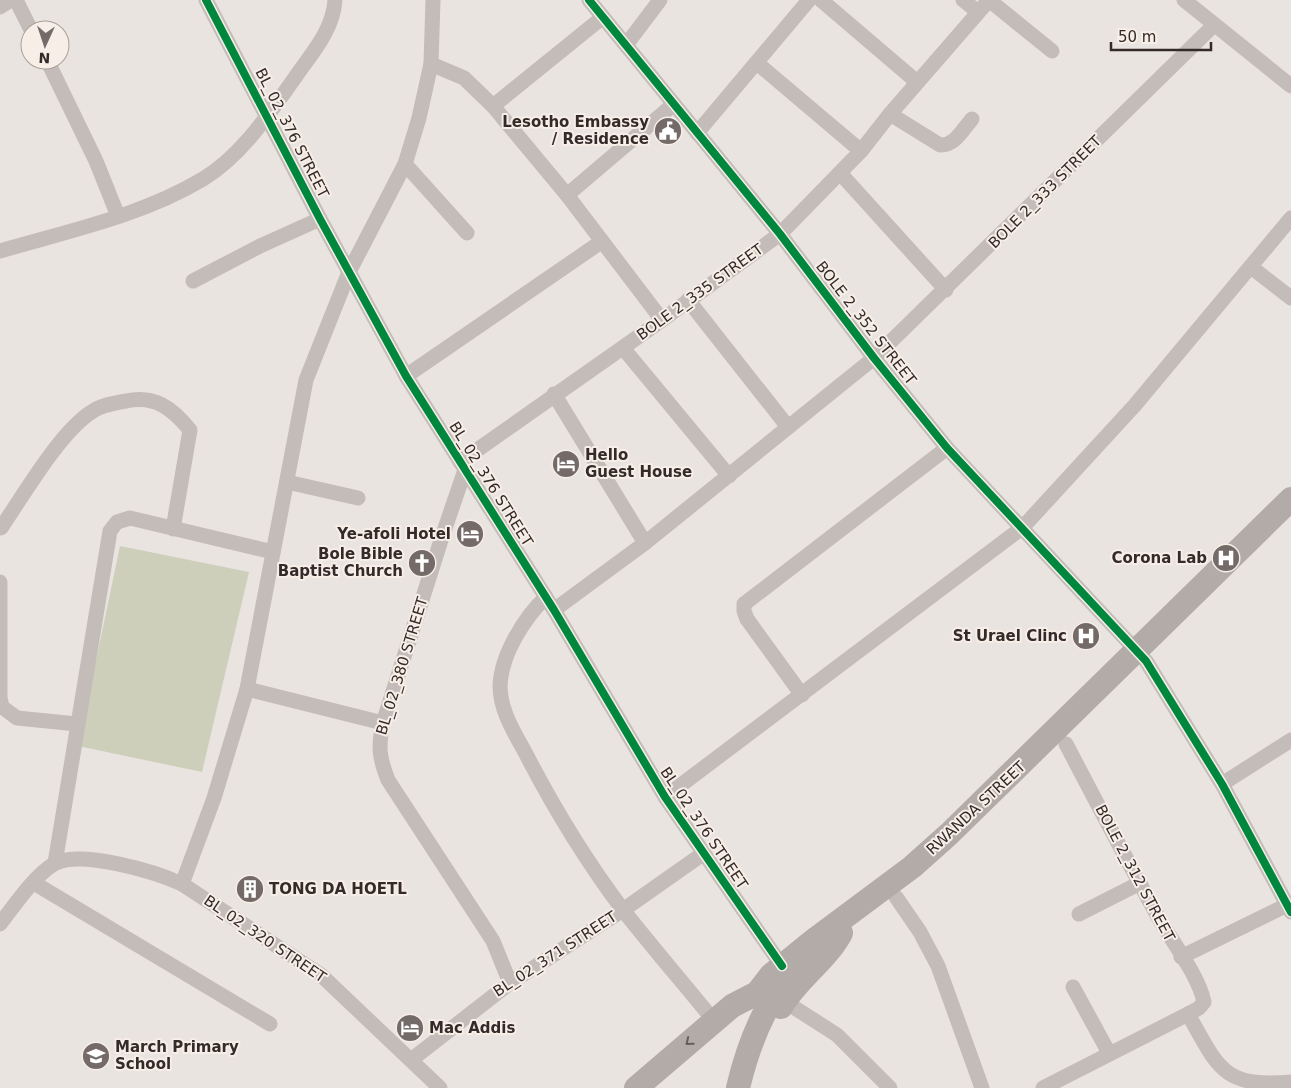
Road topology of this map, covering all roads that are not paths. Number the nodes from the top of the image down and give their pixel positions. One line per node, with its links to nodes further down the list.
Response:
1 (11, 0): 13 (street)
2 (16, 0): 16 (street)
3 (206, 0): 28 (street, BL_02_376 STREET)
4 (335, 0): 28 (street)
5 (433, 0): 21 (street)
6 (589, 0): 15 (street, BOLE 2_352 STREET)
7 (660, 0): 18 (street)
8 (809, 0): 20 (street)
9 (821, 0): 23 (street)
10 (963, 0): 14 (street)
11 (989, 0): 14 (street, BOLE 2_335 STREET); 19 (street)
12 (1184, 0): 17 (street)
13 (0, 7)
14 (978, 12): 23 (street, BOLE 2_335 STREET)
15 (603, 16): 18 (street, BOLE 2_352 STREET); 26 (street)
16 (26, 20)
17 (1214, 25): 24 (street); 45 (street, BOLE 2_333 STREET)
18 (626, 45): 25 (street, BOLE 2_352 STREET)
19 (1052, 50)
20 (757, 63): 30 (street); 31 (street)
21 (431, 64): 26 (street); 32 (street)
22 (52, 70): 35 (street)
23 (917, 82): 27 (street, BOLE 2_335 STREET)
24 (1291, 86)
25 (674, 104): 30 (street, BOLE 2_352 STREET); 34 (street)
26 (493, 106): 34 (street)
27 (890, 114): 29 (street); 31 (street, BOLE 2_335 STREET)
28 (268, 115): 35 (street); 37 (street, BL_02_376 STREET)
29 (972, 118)
30 (698, 133): 39 (street, BOLE 2_352 STREET)
31 (861, 150): 33 (street, BOLE 2_335 STREET)
32 (405, 164): 38 (street); 43 (street)
33 (840, 173): 39 (street, BOLE 2_335 STREET); 45 (street)
34 (567, 195): 40 (street)
35 (118, 216): 41 (street)
36 (1291, 218): 42 (street)
37 (320, 219): 43 (street, BL_02_376 STREET); 44 (street)
38 (467, 232)
39 (780, 234): 47 (street, BOLE 2_335 STREET); 50 (street, BOLE 2_352 STREET)
40 (601, 242): 48 (street); 51 (street)
41 (0, 251)
42 (1251, 267): 46 (street); 61 (street)
43 (349, 272): 51 (street, BL_02_376 STREET); 57 (street)
44 (193, 281)
45 (946, 290): 50 (street, BOLE 2_333 STREET)
46 (1291, 298)
47 (688, 300): 48 (street, BOLE 2_335 STREET); 53 (street)
48 (662, 320): 49 (street, BOLE 2_335 STREET)
49 (623, 348): 52 (street, BOLE 2_335 STREET); 56 (street)
50 (874, 358): 53 (street, BOLE 2_333 STREET); 54 (street, BOLE 2_352 STREET)
51 (406, 376): 55 (street, BL_02_376 STREET)
52 (554, 394): 55 (street, BOLE 2_335 STREET); 64 (street)
53 (788, 427): 56 (street, BOLE 2_333 STREET)
54 (947, 448): 61 (street, BOLE 2_352 STREET); 71 (street)
55 (463, 466): 67 (street, BL_02_376 STREET); 72 (street, BL_02_380 STREET)
56 (730, 476): 64 (street, BOLE 2_333 STREET)
57 (287, 482): 58 (street); 65 (street)
58 (358, 498)
59 (1291, 499): 69 (main road, RWANDA STREET)
60 (1291, 521): 69 (main road, RWANDA STREET)
61 (1023, 526): 69 (street, BOLE 2_352 STREET); 71 (street)
62 (1, 528): 63 (street)
63 (173, 529): 65 (street); 73 (street)
64 (645, 543): 68 (street, BOLE 2_333 STREET)
65 (273, 552): 70 (street)
66 (0, 582): 73 (street)
67 (546, 597): 68 (street, BL_02_376 STREET); 85 (street)
68 (554, 610): 77 (street, BL_02_376 STREET)
69 (1141, 656): 75 (main road, RWANDA STREET); 76 (street, BOLE 2_352 STREET); 90 (main road, RWANDA STREET)
70 (247, 690): 72 (street); 82 (street)
71 (802, 695): 77 (street)
72 (383, 723): 91 (street, BL_02_380 STREET)
73 (77, 724): 79 (street)
74 (1291, 740): 76 (street)
75 (1066, 744): 81 (street, BOLE 2_312 STREET); 83 (main road, RWANDA STREET)
76 (1222, 784): 84 (street, BOLE 2_352 STREET)
77 (665, 797): 78 (street, BL_02_376 STREET)
78 (704, 853): 85 (street, BL_02_371 STREET); 90 (street, BL_02_376 STREET)
79 (55, 863): 80 (street); 82 (street, BL_02_320 STREET)
80 (34, 882): 87 (street); 97 (street)
81 (1140, 883): 86 (street); 89 (street, BOLE 2_312 STREET)
82 (182, 884): 99 (street, BL_02_320 STREET)
83 (896, 897): 88 (main road, RWANDA STREET); 107 (street)
84 (1289, 908): 89 (street)
85 (623, 910): 91 (street, BL_02_371 STREET); 96 (street)
86 (1079, 914)
87 (0, 924)
88 (832, 938): 94 (main road, RWANDA STREET); 104 (main road)
89 (1181, 957): 95 (street, BOLE 2_312 STREET)
90 (782, 966): 93 (main road, RWANDA STREET)
91 (510, 983): 99 (street, BL_02_371 STREET)
92 (1073, 986): 98 (street)
93 (757, 993): 96 (main road, RWANDA STREET); 103 (main road)
94 (784, 1001): 105 (main road, RWANDA STREET); 106 (street)
95 (1188, 1014): 98 (street); 100 (street)
96 (714, 1022): 102 (main road, RWANDA STREET, one-way to 102)
97 (270, 1024)
98 (1109, 1053): 108 (street)
99 (410, 1060): 101 (street, BL_02_320 STREET)
100 (1291, 1082)
101 (440, 1088)
102 (636, 1088)
103 (724, 1088)
104 (738, 1088)
105 (752, 1088)
106 (890, 1088)
107 (982, 1088)
108 (1043, 1088)

